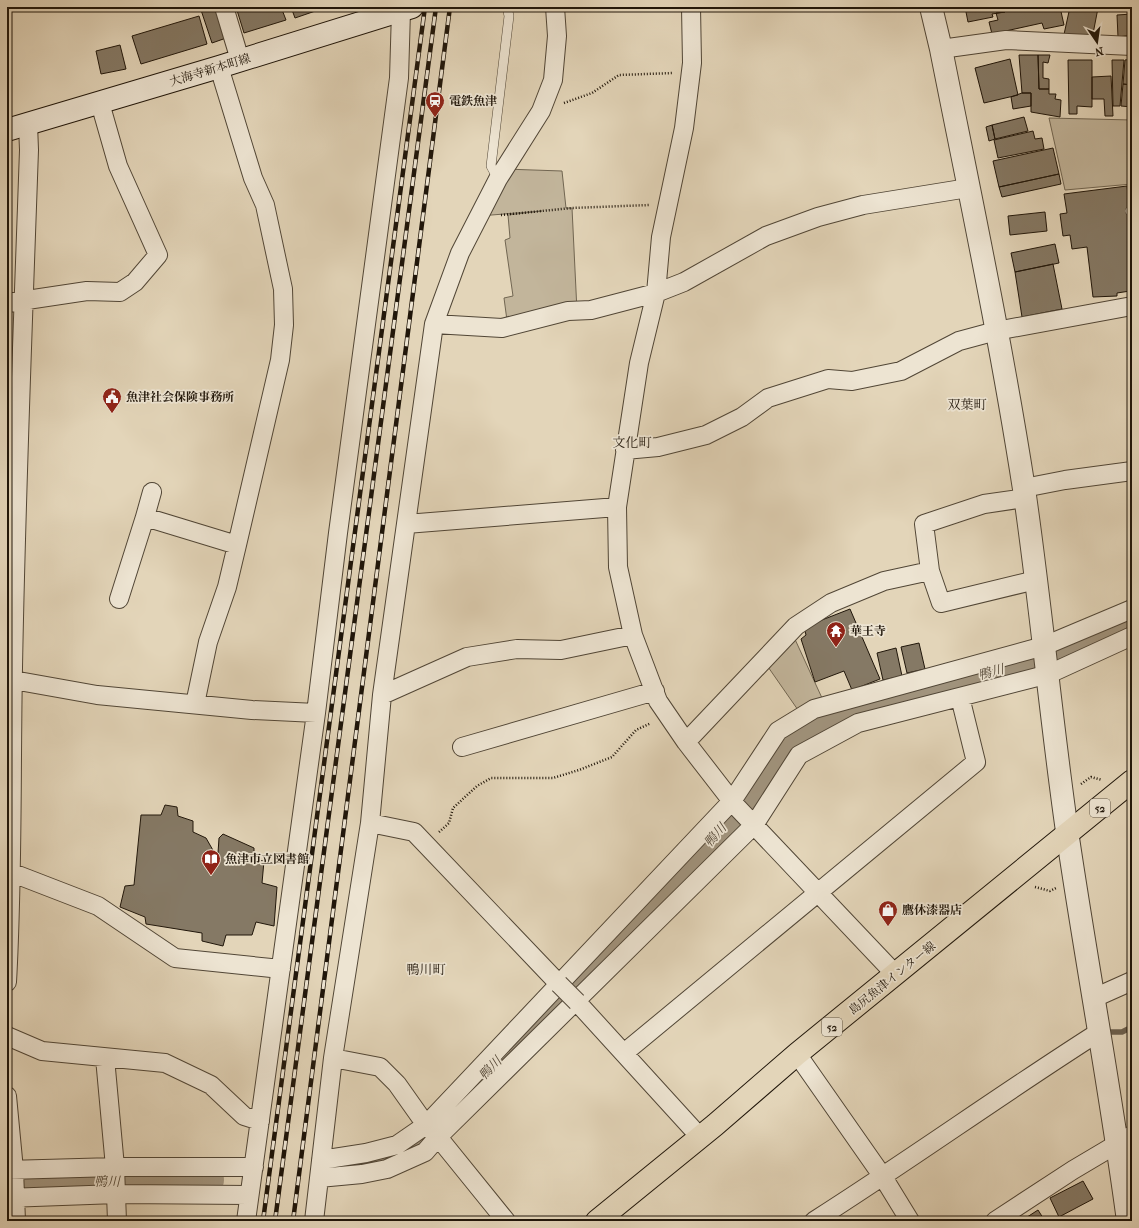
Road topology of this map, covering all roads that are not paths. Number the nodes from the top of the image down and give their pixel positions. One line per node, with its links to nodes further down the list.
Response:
1 (224, 7): 9 (street)
2 (507, 7): 14 (lane)
3 (555, 7): 14 (street)
4 (691, 7): 16 (street)
5 (931, 7): 8 (street)
6 (397, 10): 9 (street, 大海寺新本町線); 42 (street)
7 (1132, 46): 8 (street)
8 (941, 49): 15 (street)
9 (240, 60): 10 (street, 大海寺新本町線)
10 (219, 68): 11 (street, 大海寺新本町線); 28 (street)
11 (100, 103): 12 (street, 大海寺新本町線); 17 (street)
12 (28, 124): 13 (street, 大海寺新本町線); 17 (street)
13 (7, 130)
14 (498, 179): 19 (street)
15 (968, 188): 16 (street); 20 (street)
16 (656, 293): 19 (street); 21 (street)
17 (15, 302): 36 (street)
18 (1132, 306): 20 (street)
19 (434, 324): 27 (street)
20 (996, 331): 21 (street); 24 (street)
21 (625, 450): 25 (street)
22 (1132, 471): 24 (street)
23 (152, 492): 26 (street)
24 (1024, 493): 29 (street); 30 (street)
25 (617, 507): 27 (street); 33 (street)
26 (145, 516): 28 (street); 31 (street)
27 (406, 524): 39 (street)
28 (237, 545): 41 (street)
29 (930, 571): 30 (street); 43 (street)
30 (1036, 580): 35 (street)
31 (119, 599)
32 (1132, 609): 35 (street)
33 (633, 635): 38 (street); 39 (street)
34 (1132, 636): 37 (street)
35 (1044, 646): 37 (street); 46 (street)
36 (11, 670): 41 (street); 50 (street)
37 (1048, 671): 40 (street); 49 (street)
38 (655, 691): 43 (street); 44 (street)
39 (382, 695): 47 (street)
40 (960, 697): 48 (street); 51 (street)
41 (195, 704): 42 (street)
42 (316, 713): 52 (street)
43 (686, 742): 46 (street)
44 (462, 747)
45 (1132, 781): 49 (main road, 島尻魚津インター線 / 52)
46 (733, 803): 48 (street); 65 (street)
47 (370, 823): 59 (street, bridge); 62 (street)
48 (752, 823): 51 (street); 65 (street)
49 (1068, 835): 53 (main road, 島尻魚津インター線 / 52); 56 (street)
50 (10, 872): 52 (street); 55 (street)
51 (817, 892): 53 (street); 59 (street)
52 (281, 969): 64 (street)
53 (896, 976): 60 (main road, 島尻魚津インター線 / 52)
54 (1132, 981): 56 (street)
55 (7, 982)
56 (1094, 998): 57 (street)
57 (1099, 1032): 67 (street); 71 (street)
58 (7, 1036): 61 (street)
59 (624, 1053): 66 (street)
60 (797, 1054): 66 (main road, 島尻魚津インター線 / 52); 71 (street)
61 (104, 1058): 64 (street); 73 (street)
62 (333, 1058): 65 (street); 68 (street)
63 (7, 1098): 70 (street)
64 (260, 1121): 69 (street)
65 (432, 1131): 68 (street); 72 (street); 80 (street)
66 (700, 1137): 81 (main road, 島尻魚津インター線 / 52)
67 (1125, 1139): 84 (street); 85 (street)
68 (321, 1160): 72 (street)
69 (254, 1167): 73 (street); 74 (street)
70 (10, 1170): 73 (street); 75 (street)
71 (883, 1177): 82 (street); 83 (street)
72 (319, 1178): 79 (street)
73 (116, 1181): 74 (street); 75 (street); 77 (street)
74 (249, 1195): 78 (street)
75 (11, 1198): 76 (street)
76 (16, 1221)
77 (118, 1221)
78 (246, 1221)
79 (314, 1221)
80 (506, 1221)
81 (597, 1221)
82 (814, 1221)
83 (910, 1221)
84 (995, 1221)
85 (1128, 1221)

